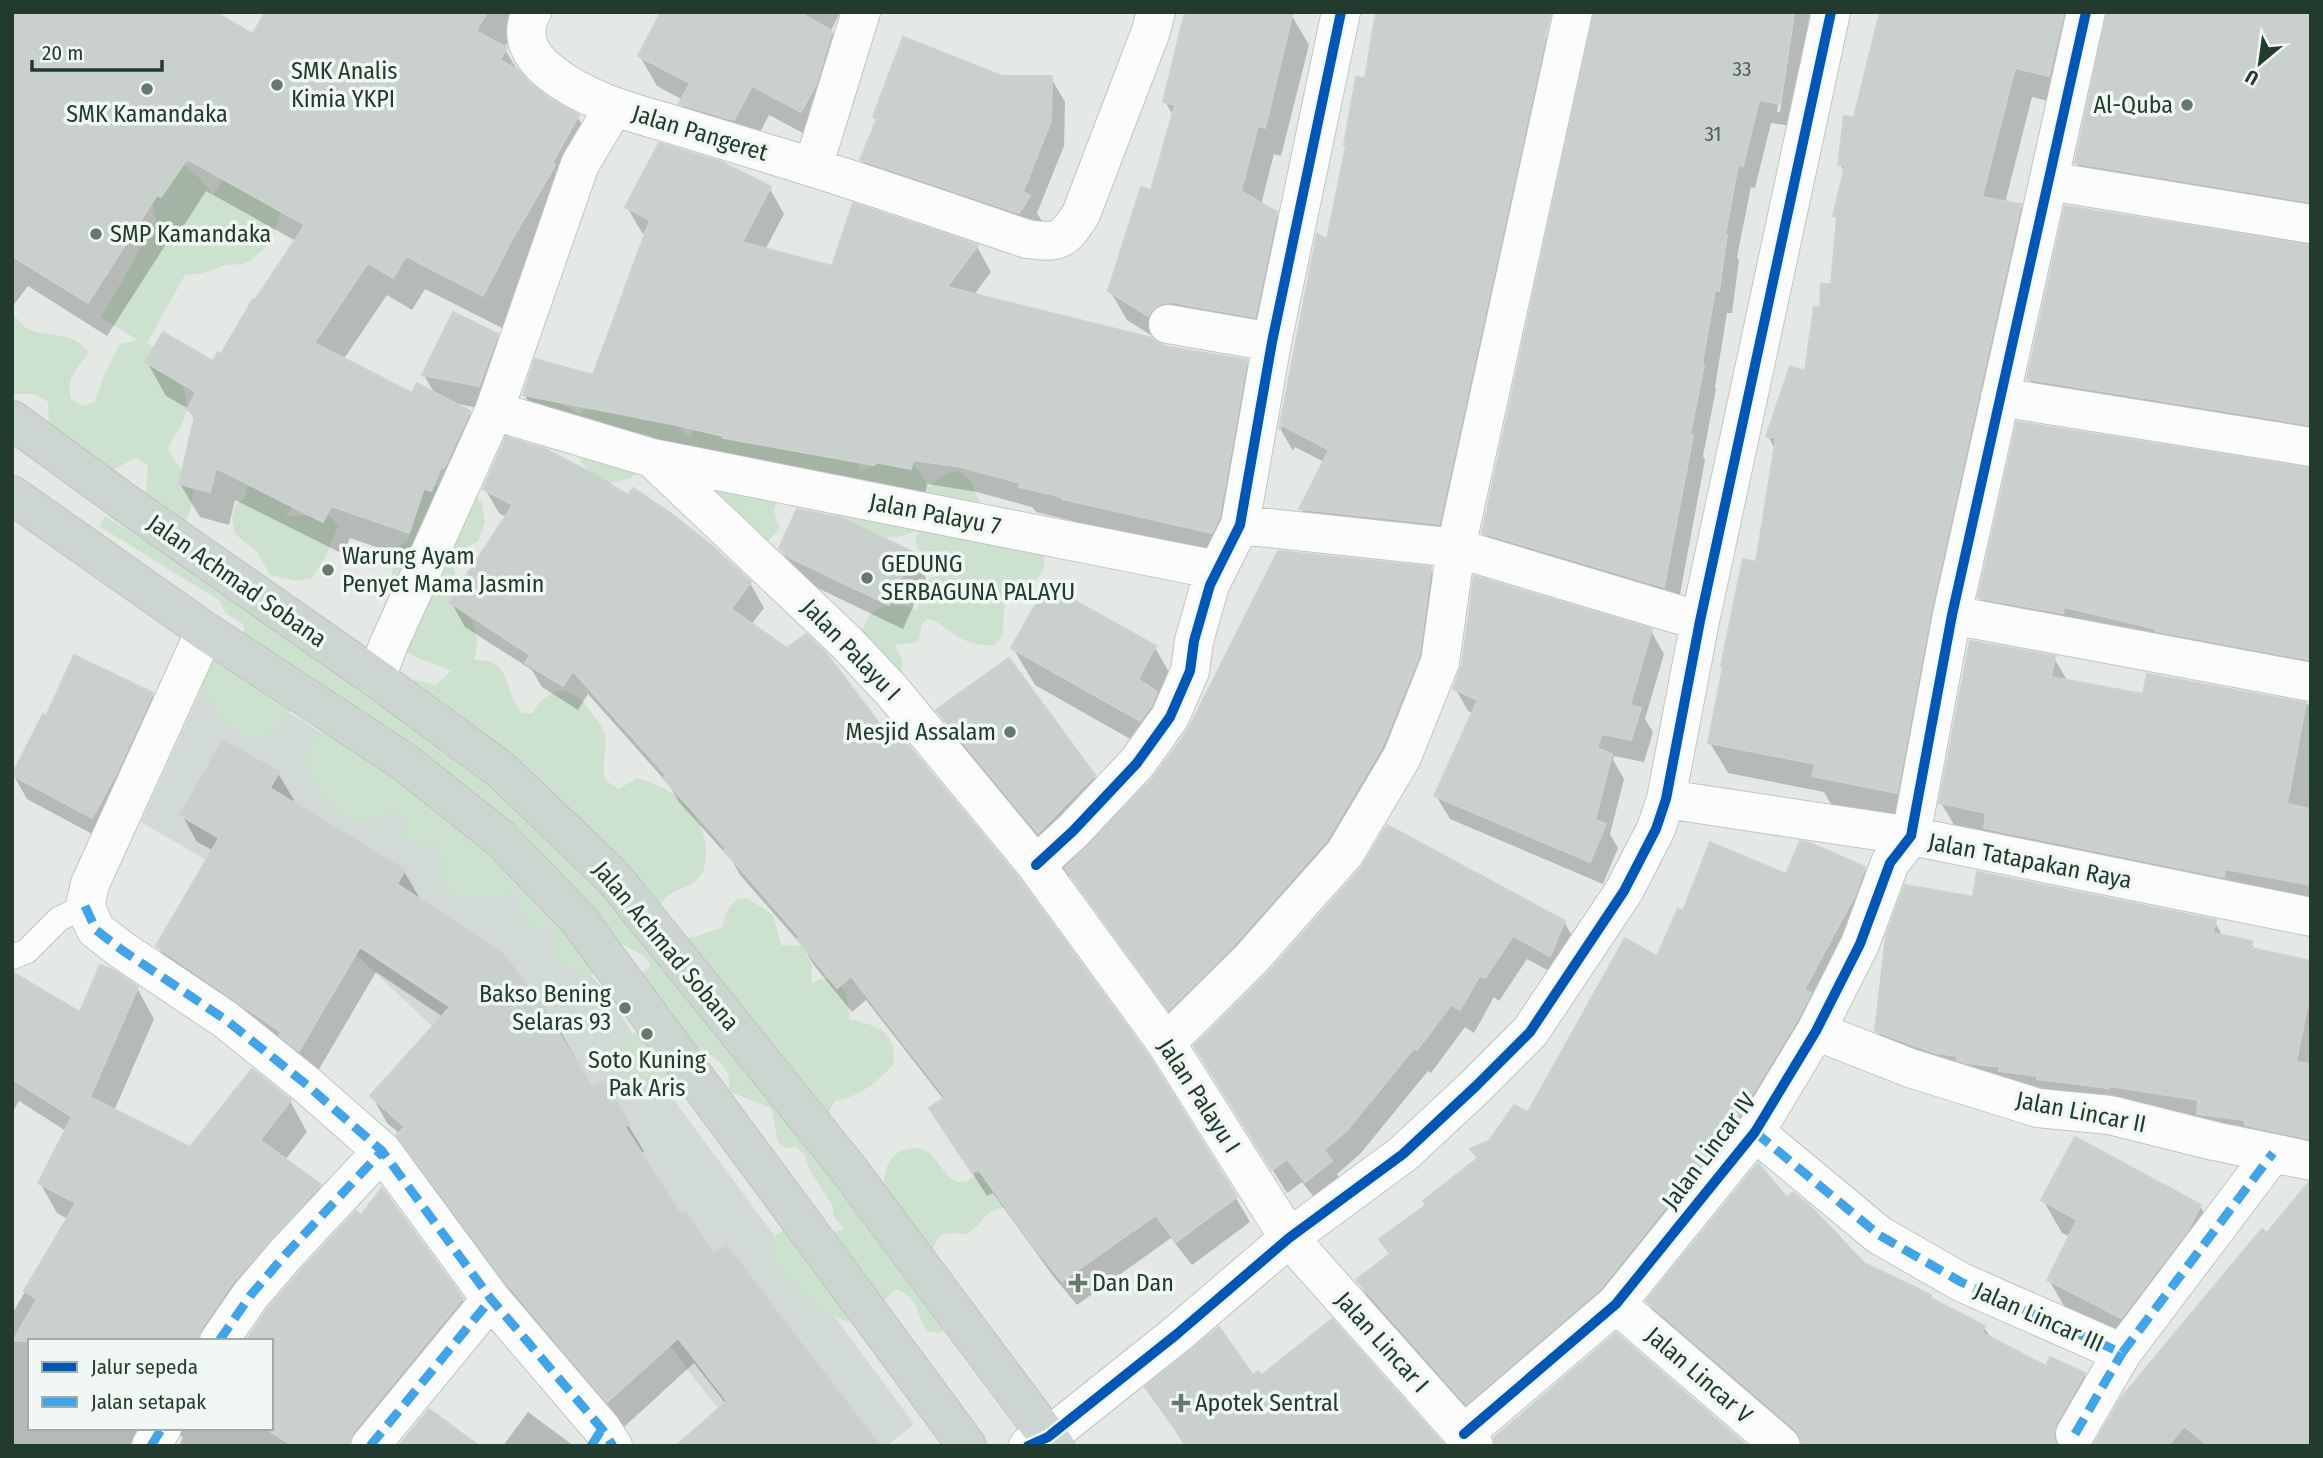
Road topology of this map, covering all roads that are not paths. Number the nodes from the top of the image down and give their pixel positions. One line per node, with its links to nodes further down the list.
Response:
1 (531, 12): 8 (street)
2 (861, 12): 9 (street)
3 (1156, 12): 9 (street, Jalan Pangeret)
4 (1341, 12): 13 (street)
5 (1573, 12): 21 (street)
6 (1831, 12): 24 (street)
7 (2086, 12): 10 (street)
8 (614, 107): 9 (street, Jalan Pangeret); 15 (street, Jalan Pangeret)
9 (813, 167)
10 (2049, 181): 11 (street); 14 (street)
11 (2311, 224)
12 (1168, 324): 13 (street)
13 (1272, 342): 20 (street)
14 (2000, 397): 17 (street); 23 (street)
15 (494, 411): 18 (street, Jalan Palayu I); 26 (street, Jalan Pangeret)
16 (12, 420): 26 (main road, Jalan Achmad Sobana)
17 (2311, 447)
18 (652, 458): 22 (street, Jalan Palayu 7); 31 (street, Jalan Palayu I)
19 (12, 495): 25 (main road, Jalan Achmad Sobana)
20 (1240, 525): 21 (street); 22 (street)
21 (1456, 548): 24 (street); 37 (street)
22 (1217, 570): 31 (street)
23 (1952, 615): 27 (street); 30 (street)
24 (1700, 621): 28 (street)
25 (205, 631): 32 (main road, Jalan Achmad Sobana); 33 (street)
26 (376, 678): 29 (main road, Jalan Achmad Sobana)
27 (2311, 682)
28 (1666, 799): 30 (street, Jalan Tatapakan Raya); 42 (street)
29 (569, 835): 32 (main road); 51 (main road, Jalan Achmad Sobana)
30 (1911, 836): 34 (street, Jalan Tatapakan Raya); 36 (street, Jalan Lincar IV)
31 (1036, 866): 37 (street, Jalan Palayu I)
32 (530, 870): 54 (main road, Jalan Achmad Sobana)
33 (85, 906): 35 (lane); 39 (street)
34 (2311, 917)
35 (12, 957)
36 (1816, 1031): 38 (street, Jalan Lincar IV); 40 (street, Jalan Lincar II)
37 (1166, 1043): 42 (street, Jalan Palayu I)
38 (1755, 1132): 44 (street, Jalan Lincar IV); 46 (street, Jalan Lincar III)
39 (382, 1151): 43 (street); 45 (street)
40 (2273, 1153): 41 (street, Jalan Lincar II); 46 (street, Jalan Lincar III)
41 (2311, 1161)
42 (1289, 1238): 50 (street, Jalan Lincar I); 51 (street)
43 (491, 1299): 49 (street); 53 (street)
44 (1616, 1304): 50 (street, Jalan Lincar IV); 55 (street, Jalan Lincar V)
45 (220, 1339)
46 (2122, 1353): 48 (street)
47 (161, 1430): 52 (street)
48 (2075, 1434)
49 (602, 1440)
50 (1469, 1440)
51 (1044, 1443)
52 (151, 1446)
53 (370, 1446)
54 (967, 1446)
55 (1781, 1446)

